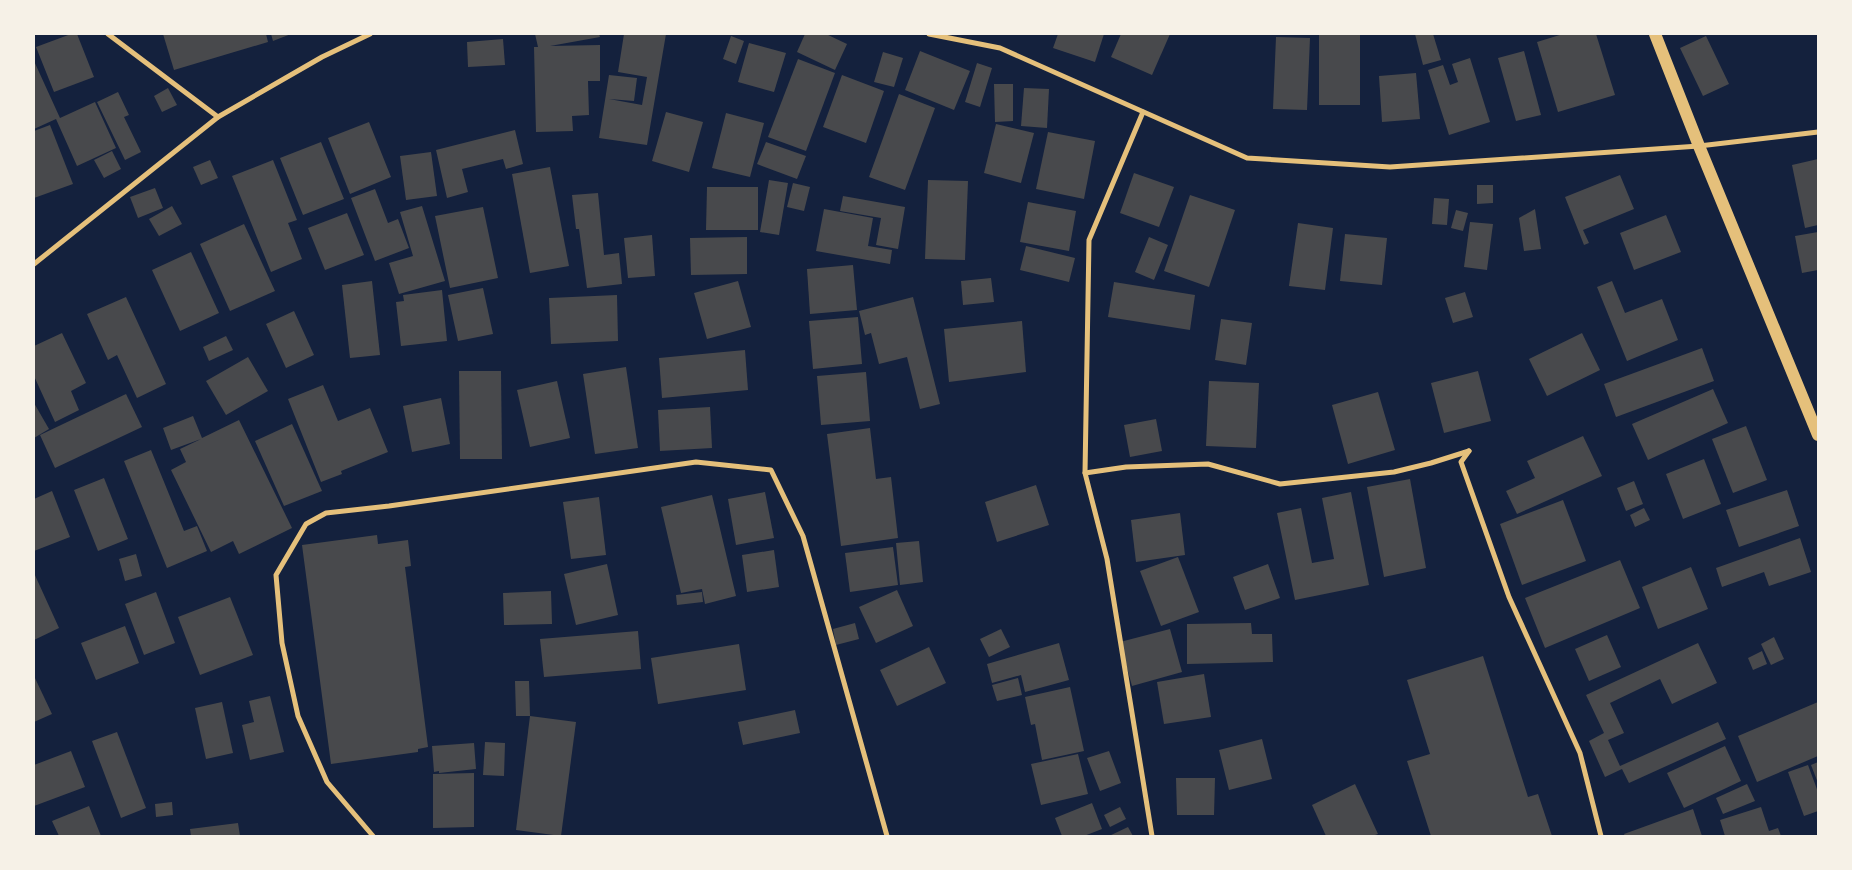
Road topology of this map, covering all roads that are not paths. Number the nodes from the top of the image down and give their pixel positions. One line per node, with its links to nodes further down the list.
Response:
1 (108, 34): 6 (street)
2 (370, 34): 6 (street)
3 (928, 34): 5 (street)
4 (1655, 34): 8 (main road)
5 (1143, 112): 8 (street); 11 (street)
6 (218, 117): 9 (street)
7 (1818, 132): 8 (street)
8 (1699, 146): 10 (main road)
9 (34, 264)
10 (1818, 436)
11 (1085, 473): 14 (street); 15 (street)
12 (373, 836): 13 (street)
13 (887, 836)
14 (1152, 836)
15 (1601, 836)

